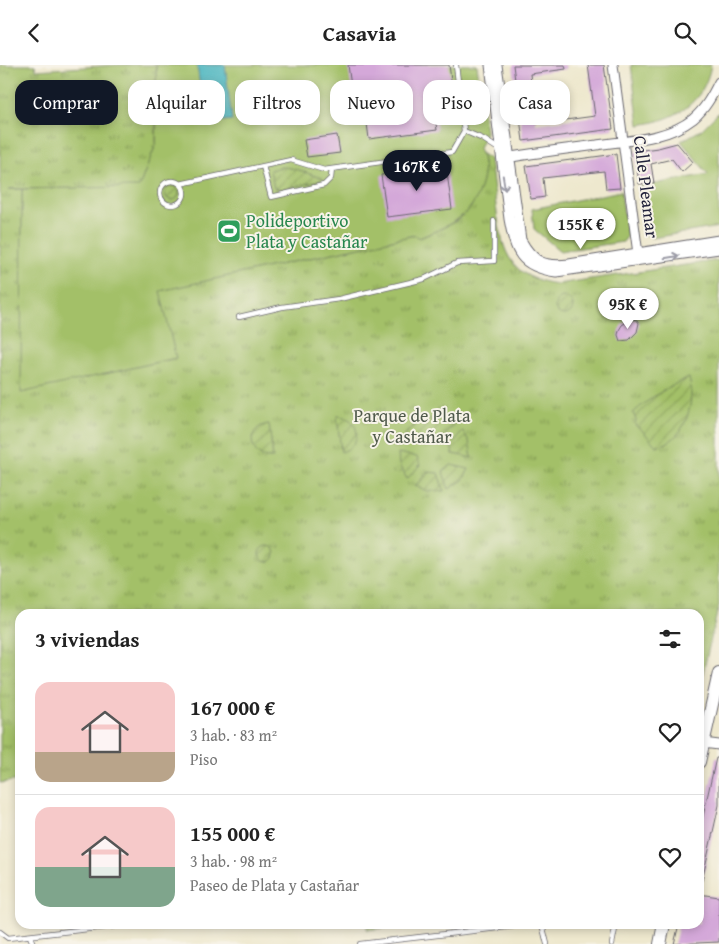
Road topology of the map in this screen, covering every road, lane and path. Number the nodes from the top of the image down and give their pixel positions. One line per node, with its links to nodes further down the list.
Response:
1 (456, 65): 6 (lane)
2 (490, 65): 8 (street)
3 (497, 65): 8 (street)
4 (613, 65): 7 (street, Calle Pleamar)
5 (719, 82): 7 (street)
6 (464, 131): 8 (lane); 10 (lane)
7 (624, 141): 8 (street); 15 (street, Calle Pleamar)
8 (504, 155): 14 (street, one-way to 14); 15 (street)
9 (263, 166): 10 (lane); 10 (lane); 11 (lane)
10 (332, 169)
11 (180, 184): 11 (lane)
12 (494, 221): 16 (lane)
13 (719, 240): 15 (street)
14 (719, 249)
15 (638, 254)
16 (239, 317)
17 (719, 673): 18 (main road)
18 (704, 739)
19 (704, 743): 20 (street)
20 (719, 745)
21 (90, 929): 27 (lane)
22 (489, 929): 31 (lane)
23 (543, 929): 32 (lane)
24 (615, 929): 33 (lane)
25 (663, 929): 34 (main road)
26 (0, 932): 28 (lane)
27 (30, 936): 28 (lane); 30 (lane)
28 (8, 938): 29 (lane)
29 (4, 943)
30 (33, 944)
31 (360, 944)
32 (546, 944)
33 (612, 944)
34 (660, 944)

